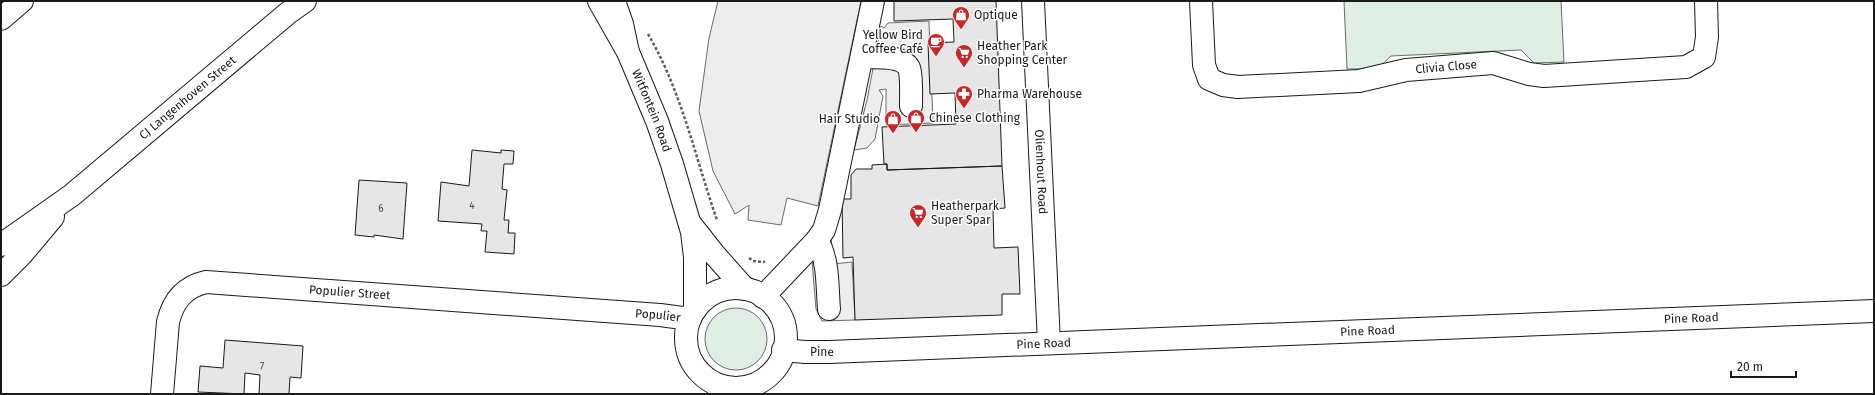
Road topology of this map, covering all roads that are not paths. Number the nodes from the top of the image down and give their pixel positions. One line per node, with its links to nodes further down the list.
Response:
1 (22, 1): 8 (main road)
2 (305, 1): 11 (main road, CJ Langenhoven Street)
3 (873, 1): 9 (main road)
4 (1033, 1): 21 (main road, Olienhout Road)
5 (1200, 1): 6 (main road, Clivia Close)
6 (1706, 1)
7 (603, 2): 12 (main road, Witfontein Road)
8 (1, 19)
9 (862, 57): 10 (main road); 13 (main road)
10 (911, 106)
11 (72, 195): 14 (main road, CJ Langenhoven Street); 15 (main road, CJ Langenhoven Street)
12 (691, 224): 16 (main road, Witfontein Road); 20 (main road, Witfontein Road)
13 (817, 240): 16 (main road); 17 (main road)
14 (1, 245)
15 (1, 275)
16 (754, 293): 20 (main road); 22 (main road)
17 (828, 310)
18 (1874, 311): 21 (main road, Pine Road)
19 (625, 312): 20 (main road, Populier); 26 (main road, Populier Street)
20 (693, 315): 25 (main road)
21 (1049, 343): 23 (main road, Pine Road)
22 (783, 350): 23 (main road, Pine); 24 (main road)
23 (861, 350)
24 (770, 384): 25 (main road)
25 (717, 389)
26 (162, 394)

